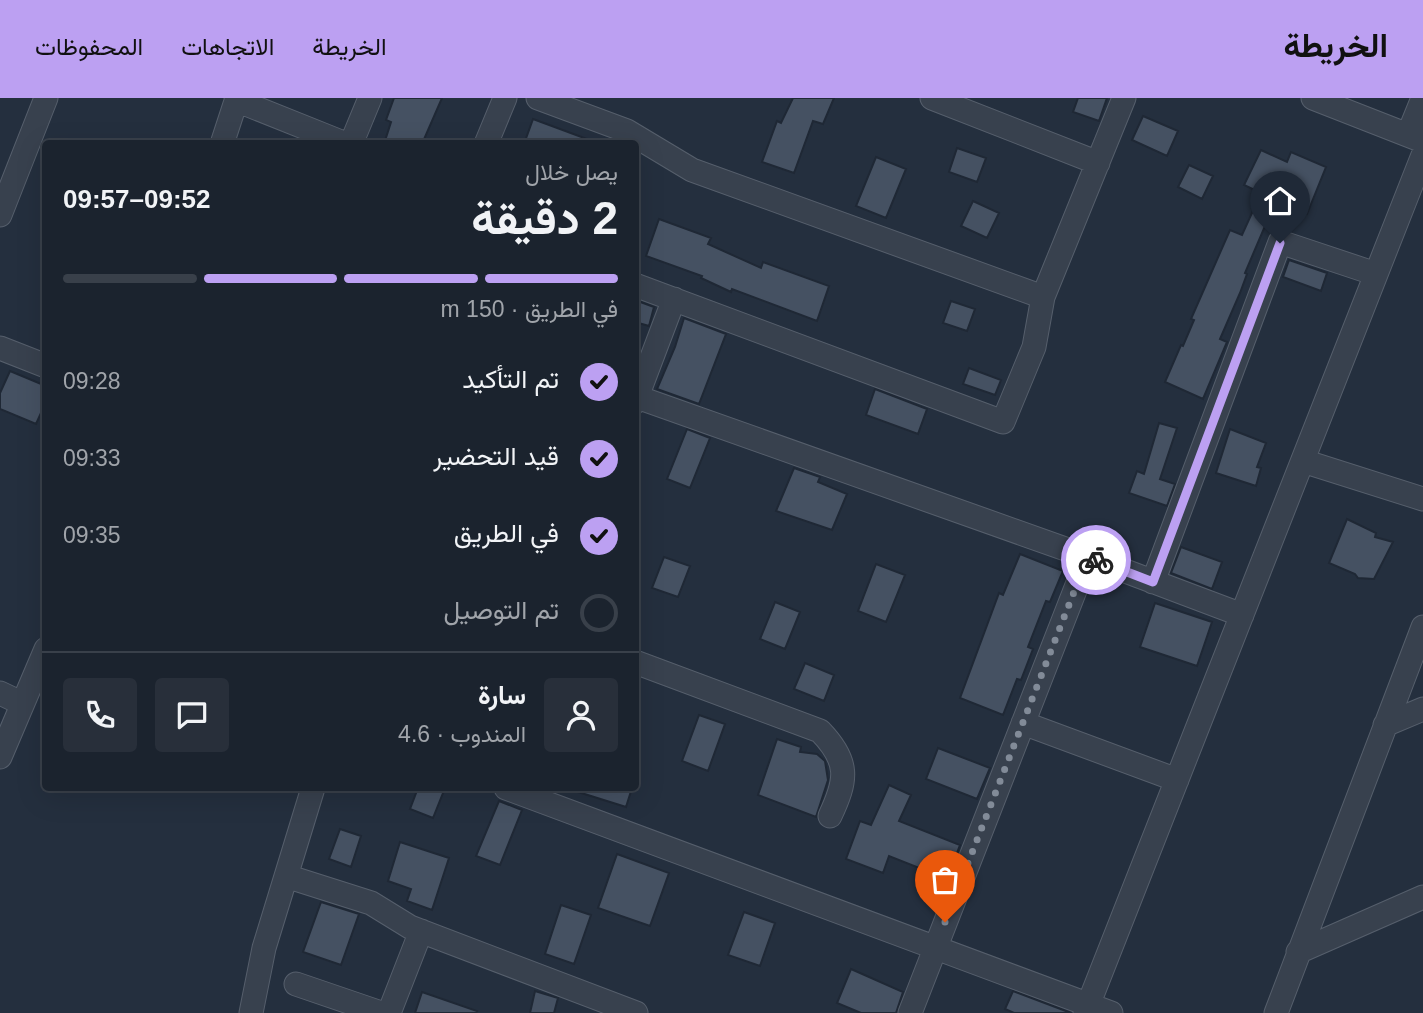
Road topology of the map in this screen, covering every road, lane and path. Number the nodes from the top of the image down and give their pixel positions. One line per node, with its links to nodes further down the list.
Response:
1 (46, 98): 17 (street)
2 (370, 98): 13 (street)
3 (505, 98): 14 (street)
4 (538, 98): 20 (street)
5 (932, 98): 16 (street)
6 (1124, 98): 16 (street)
7 (1313, 98): 10 (street)
8 (1423, 98): 10 (street)
9 (237, 99): 11 (street); 12 (street)
10 (1415, 138)
11 (223, 140)
12 (339, 140)
13 (351, 140)
14 (488, 140)
15 (1423, 155): 18 (street)
16 (1098, 163): 20 (street)
17 (0, 215)
18 (1376, 274): 26 (street); 29 (street)
19 (639, 286): 21 (street)
20 (1043, 297): 21 (street)
21 (674, 299): 24 (street)
22 (0, 348): 23 (street)
23 (42, 364)
24 (639, 391)
25 (639, 400): 28 (street)
26 (1303, 461): 27 (street); 30 (street)
27 (1423, 499)
28 (1088, 556): 29 (street); 37 (street)
29 (1153, 582): 30 (street)
30 (1242, 615): 40 (street)
31 (1423, 627): 38 (street)
32 (42, 658): 35 (street)
33 (639, 663): 43 (street)
34 (0, 693): 35 (street)
35 (21, 703): 39 (street)
36 (1423, 709): 38 (street)
37 (1023, 723): 40 (street); 47 (street)
38 (1385, 724): 48 (street)
39 (0, 757)
40 (1177, 780): 50 (street)
41 (312, 791): 44 (street)
42 (514, 791): 47 (street)
43 (830, 816)
44 (286, 876): 46 (street); 51 (street)
45 (1423, 897): 48 (street)
46 (421, 931): 53 (street); 54 (street)
47 (936, 947): 50 (street); 55 (street)
48 (1298, 952): 57 (street)
49 (296, 984): 52 (street)
50 (1087, 1008): 56 (street)
51 (251, 1013)
52 (380, 1013)
53 (389, 1013)
54 (636, 1013)
55 (910, 1013)
56 (1111, 1013)
57 (1276, 1013)

